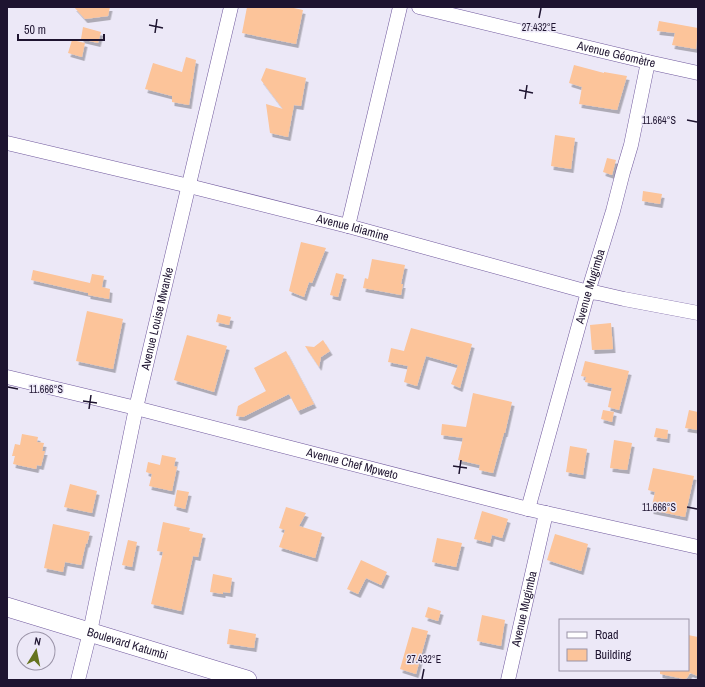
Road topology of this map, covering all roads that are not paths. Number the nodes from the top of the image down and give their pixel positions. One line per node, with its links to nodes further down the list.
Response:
1 (231, 7): 7 (street, Avenue Louise Mwanke)
2 (400, 7): 8 (street)
3 (419, 7): 4 (street, Avenue Géomètre)
4 (648, 62): 5 (street, Avenue Géomètre); 9 (street, Avenue Mugimba)
5 (698, 73)
6 (7, 143): 7 (street, Avenue Idiamine)
7 (189, 186): 8 (street, Avenue Idiamine); 12 (street, Avenue Louise Mwanke)
8 (348, 226): 9 (street, Avenue Idiamine)
9 (588, 292): 10 (street, Avenue Idiamine); 13 (street, Avenue Mugimba)
10 (698, 313)
11 (7, 377): 12 (street, Avenue Chef Mpweto)
12 (136, 408): 13 (street, Avenue Chef Mpweto); 17 (street, Avenue Louise Mwanke)
13 (528, 509): 14 (street, Avenue Chef Mpweto)
14 (546, 513): 15 (street, Avenue Chef Mpweto); 20 (street, Avenue Mugimba)
15 (698, 547)
16 (7, 607): 17 (street, Boulevard Katumbi)
17 (90, 632): 18 (street, Avenue Louise Mwanke); 19 (street, Boulevard Katumbi)
18 (78, 680)
19 (247, 680)
20 (508, 680)

